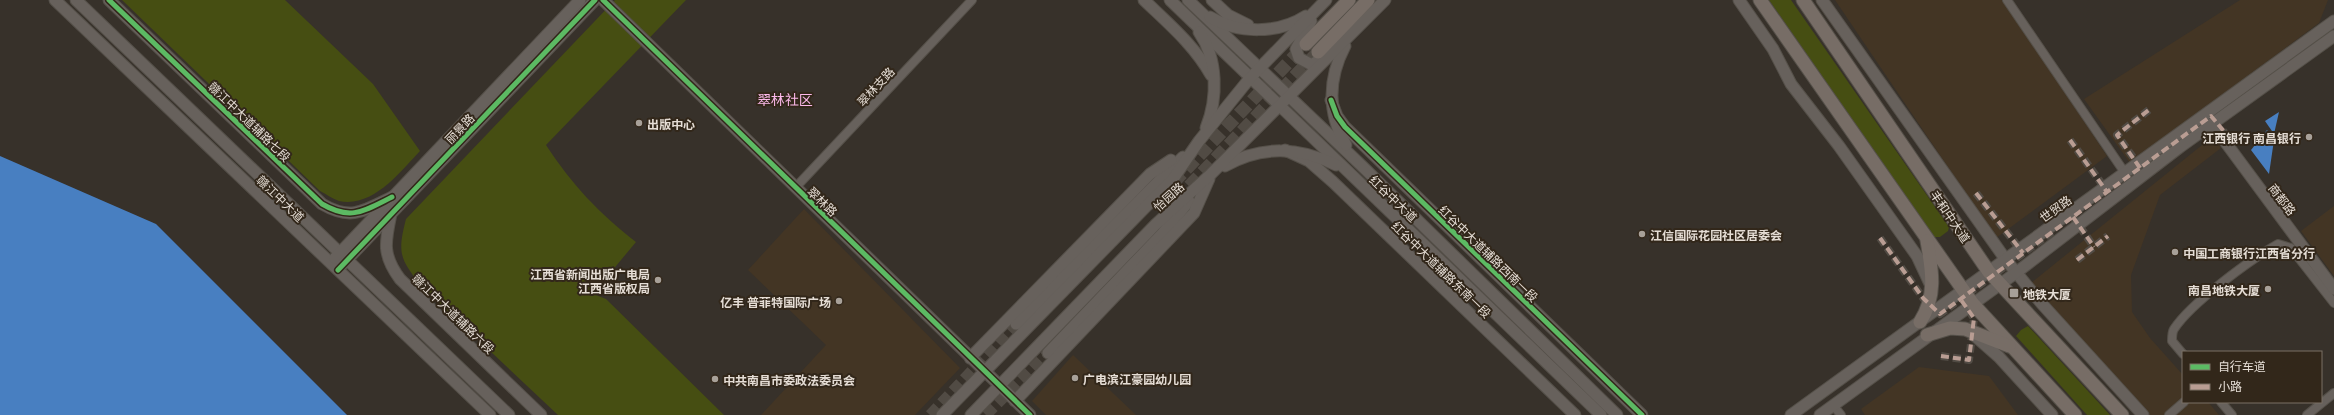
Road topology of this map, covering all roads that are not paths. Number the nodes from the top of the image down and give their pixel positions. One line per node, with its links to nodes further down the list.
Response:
1 (55, 0): 49 (main road, 赣江中大道)
2 (76, 0): 47 (main road, 赣江中大道)
3 (109, 0): 44 (main road, 赣江中大道辅路七段)
4 (580, 0): 44 (main road, 丽景路)
5 (595, 0): 45 (main road, 丽景路)
6 (603, 0): 43 (main road, 翠林路)
7 (972, 0): 43 (street, 翠林支路)
8 (1144, 0): 32 (main road)
9 (1170, 0): 23 (main road, 红谷中大道)
10 (1188, 0): 22 (main road, 红谷中大道)
11 (1212, 0): 26 (main road)
12 (1326, 0): 21 (main road, 怡园路)
13 (1349, 0): 28 (main road)
14 (1368, 0): 29 (main road)
15 (1385, 0): 25 (main road, 怡园路)
16 (1739, 0): 53 (main road)
17 (1760, 0): 46 (main road)
18 (1803, 0): 50 (main road, 丰和中大道)
19 (1822, 0): 48 (main road)
20 (2007, 0): 41 (street)
21 (1318, 8): 25 (main road); 26 (main road); 30 (main road, 怡园路)
22 (1198, 9): 26 (main road); 30 (main road, 红谷中大道)
23 (1188, 16): 31 (main road, 红谷中大道); 32 (main road)
24 (2334, 21): 41 (main road, 世贸路)
25 (1360, 26): 33 (main road, 怡园路); 34 (main road)
26 (1260, 30)
27 (2334, 36): 36 (main road)
28 (1306, 44)
29 (1318, 52)
30 (1260, 68): 31 (main road, 怡园路); 33 (main road, 红谷中大道)
31 (1250, 78): 35 (main road, 红谷中大道); 37 (main road, 怡园路)
32 (1215, 82): 37 (main road)
33 (1289, 96): 35 (main road, 怡园路); 39 (main road, 红谷中大道)
34 (1331, 100): 39 (main road); 84 (main road, 红谷中大道辅路西南一段)
35 (1280, 106): 40 (main road, 红谷中大道); 42 (main road, 怡园路)
36 (2212, 124): 51 (main road); 54 (main road, 商都路)
37 (1200, 141): 59 (main road); 65 (main road); 66 (main road, 怡园路)
38 (1285, 150): 40 (main road); 42 (main road); 81 (main road, 红谷中大道辅路东南一段)
39 (1362, 166): 83 (main road, 红谷中大道)
40 (1346, 170): 82 (main road, 红谷中大道)
41 (2125, 173): 48 (main road, 世贸路)
42 (1211, 174): 63 (main road); 67 (main road, 怡园路); 69 (main road)
43 (795, 188): 65 (main road, 翠林路)
44 (392, 198): 47 (main road, 丽景路)
45 (391, 214): 47 (main road, 丽景路); 77 (main road, 赣江中大道辅路六段)
46 (1926, 238): 53 (main road); 55 (main road)
47 (344, 256): 49 (main road, 丽景路); 76 (main road, 赣江中大道)
48 (2006, 260): 50 (main road, 世贸路); 51 (main road)
49 (334, 266): 75 (main road, 赣江中大道)
50 (1989, 272): 52 (main road, 丰和中大道); 55 (main road, 世贸路)
51 (2017, 272): 52 (main road); 91 (main road)
52 (2001, 284): 57 (main road); 90 (main road, 丰和中大道)
53 (1932, 287): 58 (main road)
54 (2334, 289)
55 (1964, 291): 57 (main road); 58 (main road, 世贸路)
56 (2334, 303): 64 (street)
57 (1972, 304): 61 (main road); 62 (main road)
58 (1920, 322): 85 (main road, 世贸路)
59 (1016, 324)
60 (1966, 329): 61 (main road); 62 (main road); 88 (main road)
61 (1927, 335): 74 (main road)
62 (2015, 350): 89 (main road)
63 (1048, 353)
64 (2182, 353)
65 (970, 358): 66 (main road, 翠林路)
66 (985, 373): 67 (main road, 翠林路); 78 (main road, 怡园路)
67 (999, 386): 69 (main road, 翠林路); 79 (main road, 怡园路)
68 (2334, 393): 73 (street)
69 (1015, 401): 80 (main road, 翠林路)
70 (2183, 403): 92 (street)
71 (2222, 403): 93 (street)
72 (2322, 403): 94 (street)
73 (2322, 403)
74 (1833, 405): 86 (main road); 87 (street)
75 (490, 415)
76 (509, 415)
77 (541, 415)
78 (942, 415)
79 (971, 415)
80 (1030, 415)
81 (1575, 415)
82 (1601, 415)
83 (1617, 415)
84 (1642, 415)
85 (1791, 415)
86 (1820, 415)
87 (1841, 415)
88 (2052, 415)
89 (2075, 415)
90 (2122, 415)
91 (2143, 415)
92 (2169, 415)
93 (2232, 415)
94 (2307, 415)

